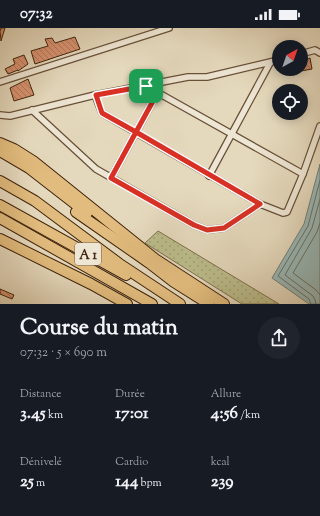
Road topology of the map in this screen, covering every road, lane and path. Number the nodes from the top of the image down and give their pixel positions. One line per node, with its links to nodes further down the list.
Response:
1 (169, 28): 5 (street)
2 (308, 52): 3 (street)
3 (320, 53)
4 (270, 63): 6 (street); 13 (street)
5 (0, 82)
6 (146, 86): 7 (street); 8 (street)
7 (158, 92): 12 (street); 13 (street)
8 (96, 95): 9 (street); 12 (street)
9 (32, 110): 10 (street); 21 (street)
10 (0, 115)
11 (320, 126): 19 (street)
12 (136, 132): 20 (street); 21 (street)
13 (232, 134): 19 (street); 20 (street)
14 (0, 136): 27 (highway)
15 (0, 143): 18 (highway)
16 (0, 151): 18 (highway)
17 (0, 156): 27 (highway)
18 (31, 164): 27 (highway)
19 (303, 174): 23 (street)
20 (209, 176): 23 (street)
21 (111, 178): 23 (street)
22 (0, 181): 33 (highway)
23 (260, 204)
24 (0, 205): 32 (highway, A 1)
25 (0, 218): 28 (highway, A 1)
26 (0, 239): 29 (highway)
27 (152, 261): 34 (highway); 35 (highway)
28 (103, 275): 30 (highway); 31 (highway, A 1)
29 (127, 304)
30 (145, 304)
31 (152, 304)
32 (176, 304)
33 (180, 304)
34 (209, 304)
35 (224, 304)

